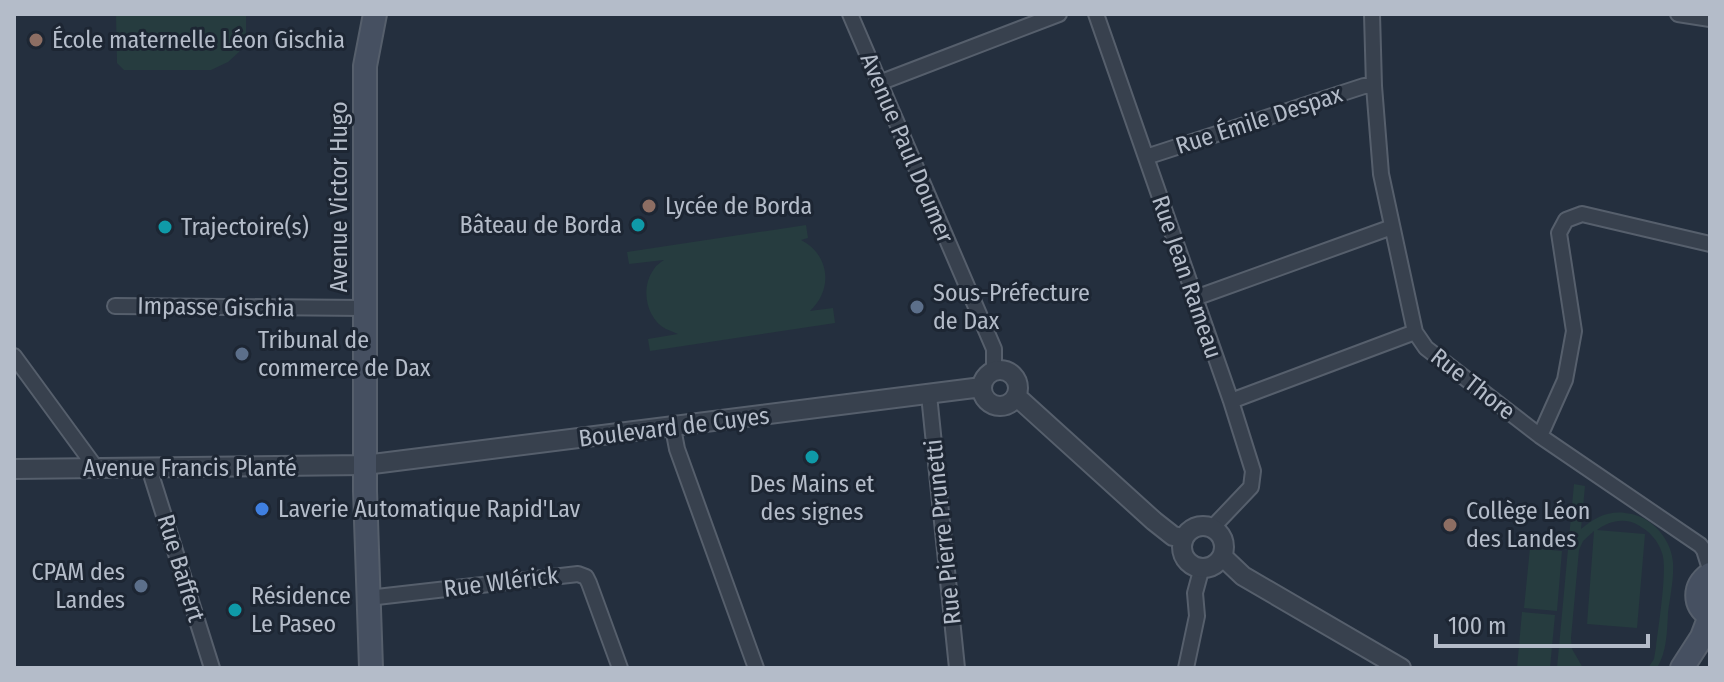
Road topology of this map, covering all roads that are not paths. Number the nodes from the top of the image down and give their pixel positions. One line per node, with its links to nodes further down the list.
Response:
1 (375, 14): 15 (main road, Avenue Victor Hugo)
2 (850, 14): 8 (street, Avenue Paul Doumer)
3 (1059, 14): 8 (street)
4 (1096, 14): 10 (street, Rue Jean Rameau)
5 (1372, 14): 9 (street, Rue Thore)
6 (1678, 14): 7 (street)
7 (1710, 19)
8 (879, 83): 18 (street, Avenue Paul Doumer)
9 (1374, 86): 10 (street, Rue Émile Despax); 11 (street, Rue Thore)
10 (1146, 157): 13 (street, Rue Jean Rameau)
11 (1392, 227): 13 (street); 16 (street, Rue Thore)
12 (1710, 244): 24 (street)
13 (1195, 298): 22 (street, Rue Jean Rameau)
14 (115, 306): 15 (street, Impasse Gischia)
15 (365, 308): 25 (main road, Avenue Victor Hugo)
16 (1415, 332): 22 (street); 24 (street, Rue Thore)
17 (14, 356): 26 (street)
18 (994, 372): 19 (street); 21 (street)
19 (982, 387): 20 (street, Boulevard de Cuyes); 21 (street)
20 (929, 395): 23 (street, Boulevard de Cuyes); 40 (street, Rue Pierre Prunetti)
21 (1016, 396): 30 (street)
22 (1231, 401): 29 (street, Rue Jean Rameau)
23 (673, 428): 25 (street, Boulevard de Cuyes); 39 (street)
24 (1540, 436): 33 (street, Rue Thore)
25 (365, 465): 27 (street, Avenue Francis Planté); 34 (main road, Avenue Victor Hugo)
26 (96, 468): 27 (street, Avenue Francis Planté); 28 (street, Avenue Francis Planté)
27 (149, 468): 36 (street, Rue Baffert)
28 (14, 469)
29 (1212, 528): 30 (street); 31 (street)
30 (1184, 538): 32 (street)
31 (1222, 556): 32 (street); 42 (street)
32 (1202, 567): 41 (street)
33 (1710, 572): 35 (main road)
34 (368, 598): 37 (main road, Avenue Victor Hugo); 38 (street, Rue Wlérick)
35 (1710, 616): 43 (main road)
36 (212, 668)
37 (371, 668)
38 (620, 668)
39 (756, 668)
40 (957, 668)
41 (1186, 668)
42 (1401, 668)
43 (1682, 668)

